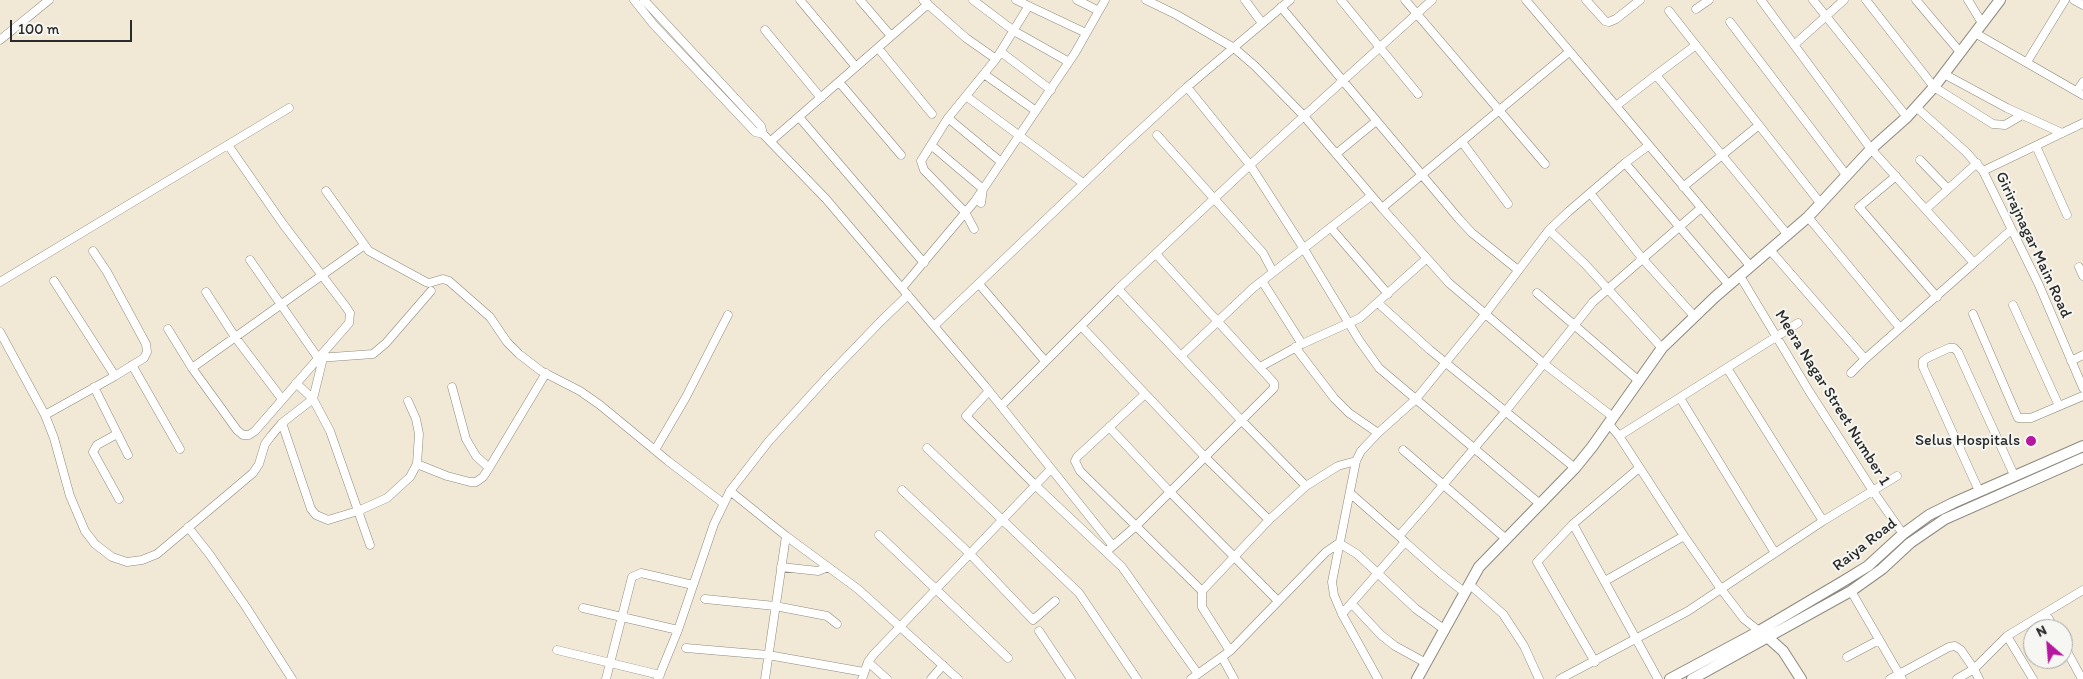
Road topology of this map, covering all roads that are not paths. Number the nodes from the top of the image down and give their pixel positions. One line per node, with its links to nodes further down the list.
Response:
1 (49, 0): 46 (street)
2 (634, 0): 85 (street)
3 (644, 0): 85 (street)
4 (800, 0): 57 (street)
5 (860, 0): 45 (street)
6 (973, 0): 42 (street)
7 (1016, 0): 31 (street)
8 (1077, 0): 34 (street)
9 (1105, 0): 34 (street)
10 (1146, 0): 51 (street)
11 (1245, 0): 39 (street)
12 (1290, 0): 32 (street)
13 (1341, 0): 49 (street)
14 (1405, 0): 36 (street)
15 (1432, 0): 36 (street)
16 (1526, 0): 52 (street)
17 (1586, 0): 18 (street)
18 (1640, 0)
19 (1709, 0): 33 (street)
20 (1761, 0): 48 (street)
21 (1813, 0): 37 (street)
22 (1844, 0): 37 (street)
23 (1866, 0): 65 (street)
24 (1916, 0): 53 (street)
25 (1968, 0): 40 (street)
26 (2000, 0): 40 (street)
27 (2065, 0): 56 (street)
28 (2074, 0): 30 (street)
29 (925, 2): 45 (street); 54 (street)
30 (2083, 5)
31 (1028, 7): 42 (street); 43 (street)
32 (1281, 8): 39 (street); 61 (street)
33 (1696, 9)
34 (1099, 11): 43 (street)
35 (1669, 11): 47 (street)
36 (1417, 14): 49 (street); 74 (street)
37 (1826, 16): 48 (street); 80 (street)
38 (1730, 22): 107 (street)
39 (1262, 23): 51 (street)
40 (1982, 23): 44 (street)
41 (765, 30): 70 (street)
42 (1014, 31): 54 (street); 55 (street)
43 (1086, 33): 55 (street)
44 (1975, 33): 53 (street); 56 (street)
45 (891, 36): 50 (street)
46 (0, 40)
47 (1696, 44): 60 (street); 84 (street)
48 (1794, 45): 95 (street)
49 (1379, 47): 61 (street); 68 (street)
50 (878, 48): 57 (street); 76 (street)
51 (1234, 48): 64 (street); 77 (street)
52 (1569, 52): 71 (street); 74 (street)
53 (1960, 52): 59 (street)
54 (998, 56): 58 (street); 66 (street)
55 (1069, 62): 66 (street)
56 (2027, 62): 67 (street)
57 (856, 67): 62 (street)
58 (984, 74): 69 (street); 75 (street)
59 (1944, 74): 65 (street); 78 (street)
60 (1656, 75): 71 (street); 98 (street)
61 (1342, 80): 77 (street); 82 (street)
62 (839, 82): 70 (street); 97 (street)
63 (2083, 82): 67 (street)
64 (1188, 87): 104 (street); 109 (street)
65 (1934, 87): 72 (street); 78 (street)
66 (1050, 90): 75 (street)
67 (2080, 93)
68 (1418, 94)
69 (966, 96): 81 (street); 88 (street)
70 (821, 98): 79 (street)
71 (1616, 106): 93 (street)
72 (1916, 107): 80 (street); 102 (street, Girirajnagar Main Road)
73 (289, 108): 91 (street)
74 (1499, 109): 90 (street); 103 (street)
75 (1036, 111): 88 (street)
76 (932, 114)
77 (1303, 115): 96 (street); 104 (street)
78 (2022, 115): 86 (street)
79 (799, 117): 89 (street); 140 (street)
80 (1907, 117): 95 (street)
81 (948, 118): 92 (street); 100 (street)
82 (1375, 122): 96 (street); 106 (street)
83 (2083, 123): 86 (street)
84 (1759, 124): 98 (street); 119 (street)
85 (764, 134): 89 (street)
86 (2062, 134): 94 (street)
87 (1157, 135): 116 (street)
88 (1019, 136): 100 (street); 109 (street)
89 (771, 141): 154 (street)
90 (1462, 142): 106 (street); 118 (street)
91 (228, 145): 146 (street); 151 (street)
92 (931, 145): 111 (street); 123 (street)
93 (1648, 146): 101 (street); 110 (street)
94 (2036, 146): 105 (street); 124 (street)
95 (1872, 149): 107 (street); 108 (street)
96 (1336, 154): 115 (street)
97 (901, 155)
98 (1722, 155): 110 (street); 131 (street)
99 (1920, 160): 112 (street)
100 (1001, 162): 111 (street)
101 (1625, 163): 114 (street); 127 (street)
102 (1977, 163): 105 (street, Girirajnagar Main Road); 112 (street)
103 (1545, 164)
104 (1250, 165): 116 (street); 133 (street)
105 (1983, 171): 130 (street, Girirajnagar Main Road)
106 (1422, 175): 120 (street); 144 (street)
107 (1847, 176): 119 (street)
108 (1896, 176): 122 (street); 162 (street)
109 (1083, 183): 152 (street)
110 (1683, 187): 121 (street)
111 (983, 189): 117 (street); 123 (street)
112 (1948, 189): 122 (street)
113 (326, 191): 132 (street)
114 (1590, 193): 129 (street); 137 (street)
115 (1371, 196): 120 (street); 126 (street)
116 (1215, 198): 136 (street); 145 (street)
117 (981, 203)
118 (1508, 204)
119 (1821, 204): 125 (street)
120 (1382, 208): 138 (street)
121 (1701, 208): 127 (street); 142 (street)
122 (1926, 209): 141 (street)
123 (965, 212): 128 (street); 140 (street)
124 (2067, 215)
125 (1808, 216): 131 (street); 176 (street)
126 (1331, 228): 133 (street); 159 (street)
127 (1678, 228): 137 (street); 153 (street)
128 (974, 229)
129 (1549, 230): 144 (street); 155 (street)
130 (2011, 230): 141 (street); 188 (street, Girirajnagar Main Road)
131 (1787, 234): 134 (street)
132 (363, 246): 146 (street); 195 (street)
133 (1304, 249): 145 (street); 172 (street)
134 (1770, 250): 142 (street); 186 (street)
135 (93, 251): 191 (street)
136 (1156, 254): 156 (street); 170 (street)
137 (1642, 258): 155 (street); 169 (street)
138 (1426, 259): 159 (street); 166 (street)
139 (250, 260): 164 (street)
140 (924, 263): 154 (street)
141 (1974, 263): 162 (street)
142 (1751, 267): 147 (street)
143 (2079, 267): 148 (street)
144 (1518, 270): 166 (street)
145 (1273, 272): 150 (street)
146 (323, 274): 164 (street); 185 (street)
147 (1740, 276): 153 (street); 180 (street, Meera Nagar Street Number 1)
148 (2083, 276)
149 (54, 281): 197 (street)
150 (1262, 281): 170 (street); 181 (street)
151 (0, 282)
152 (979, 284): 174 (street); 187 (street)
153 (1728, 285): 169 (street)
154 (902, 288): 161 (street)
155 (1607, 288): 173 (street); 182 (street)
156 (1118, 289): 175 (street); 184 (street)
157 (431, 291): 185 (street)
158 (206, 292): 179 (street)
159 (1388, 294): 163 (street)
160 (1537, 294): 173 (street)
161 (908, 296): 174 (street); 243 (street)
162 (1937, 297): 176 (street)
163 (1378, 303): 172 (street); 189 (street)
164 (280, 305): 179 (street); 185 (street)
165 (2013, 305): 212 (street)
166 (1486, 313): 189 (street); 190 (street)
167 (1973, 314): 212 (street)
168 (728, 315): 226 (street)
169 (1694, 316): 182 (street)
170 (1217, 321): 184 (street); 192 (street)
171 (1798, 323): 180 (street)
172 (1350, 324): 181 (street); 208 (street)
173 (1575, 324): 190 (street); 198 (street)
174 (934, 326): 203 (street)
175 (1081, 326): 187 (street); 204 (street)
176 (1900, 328): 186 (street)
177 (168, 329): 193 (street)
178 (0, 332): 214 (street)
179 (235, 337): 193 (street); 207 (street)
180 (1776, 337): 194 (street); 244 (street, Meera Nagar Street Number 1)
181 (1298, 345): 192 (street); 219 (street)
182 (1662, 348): 198 (street)
183 (2083, 355): 188 (street)
184 (1181, 356): 216 (street)
185 (320, 358): 199 (street); 209 (street)
186 (1865, 359): 196 (street)
187 (1045, 361): 211 (street)
188 (2071, 361): 202 (street, Girirajnagar Main Road)
189 (1446, 363): 208 (street); 213 (street)
190 (1543, 363): 213 (street); 215 (street)
191 (132, 365): 197 (street); 225 (street)
192 (1260, 367): 216 (street)
193 (192, 368): 207 (street)
194 (1727, 368): 206 (street); 254 (street)
195 (546, 373): 226 (street); 233 (street)
196 (1851, 373)
197 (115, 376): 200 (street)
198 (1639, 381): 215 (street)
199 (296, 383): 207 (street); 209 (street)
200 (94, 387): 214 (street); 220 (street)
201 (452, 387): 233 (street)
202 (2083, 388)
203 (989, 391): 211 (street); 239 (street)
204 (1145, 394): 218 (street); 229 (street)
205 (2083, 396): 212 (street)
206 (1680, 398): 221 (street); 271 (street)
207 (282, 399)
208 (1416, 399): 219 (street); 224 (street)
209 (313, 400): 217 (street); 251 (street)
210 (408, 401): 232 (street)
211 (1001, 406): 236 (street)
212 (2059, 406)
213 (1505, 412): 224 (street); 234 (street)
214 (45, 415): 257 (street)
215 (1611, 420): 221 (street); 234 (street)
216 (1242, 421): 229 (street); 241 (street)
217 (282, 423): 251 (street); 257 (street)
218 (1109, 427): 246 (street); 256 (street)
219 (1378, 433): 231 (street)
220 (117, 434): 228 (street); 248 (street)
221 (1619, 436): 235 (street)
222 (2083, 446): 237 (street, Raiya Road)
223 (927, 448): 252 (street)
224 (1473, 448): 240 (street); 250 (street)
225 (180, 449)
226 (655, 450): 249 (street)
227 (1403, 450): 240 (street)
228 (128, 455)
229 (1205, 457): 246 (street); 253 (street)
230 (2083, 458): 266 (street, Raiya Road)
231 (1356, 460): 241 (street); 247 (street)
232 (417, 464): 233 (street); 251 (street)
233 (489, 468)
234 (1574, 468): 250 (street)
235 (1639, 468): 255 (street); 262 (street)
236 (1051, 469): 239 (street); 268 (street)
237 (2014, 475): 245 (street, Raiya Road); 245 (street)
238 (1897, 476): 244 (street)
239 (1035, 485): 252 (street); 269 (street)
240 (1443, 485): 261 (street); 263 (street)
241 (1306, 486): 253 (street)
242 (902, 490): 270 (street)
243 (730, 491): 249 (street); 259 (street)
244 (1873, 491): 254 (street); 258 (street, Meera Nagar Street Number 1)
245 (1979, 491): 258 (street, Raiya Road)
246 (1170, 492): 256 (street); 272 (street)
247 (1350, 492): 261 (street); 265 (street)
248 (120, 499)
249 (723, 503): 277 (street)
250 (1540, 504): 263 (street)
251 (358, 511): 267 (street)
252 (1002, 518): 270 (street); 328 (street)
253 (1269, 520): 272 (street)
254 (1823, 521): 271 (street)
255 (1573, 524): 276 (street); 311 (street)
256 (1136, 526): 268 (street); 282 (street)
257 (188, 527): 321 (street)
258 (1903, 534): 266 (street); 299 (street, Raiya Road)
259 (786, 536): 273 (street); 274 (street)
260 (879, 536): 278 (street)
261 (1398, 536): 264 (street)
262 (1684, 536): 276 (street); 280 (street)
263 (1505, 538): 279 (street)
264 (1406, 542): 275 (street); 279 (street)
265 (1339, 543): 275 (street); 286 (street); 290 (street)
266 (1910, 543): 283 (street, Raiya Road)
267 (370, 545)
268 (1113, 546): 269 (street)
269 (1107, 551): 319 (street)
270 (969, 553): 278 (street); 285 (street)
271 (1775, 553): 280 (street)
272 (1234, 556): 282 (street); 286 (street)
273 (781, 567): 274 (street); 288 (street)
274 (828, 567): 295 (street)
275 (1378, 575): 287 (street); 297 (street)
276 (1605, 582): 301 (street)
277 (693, 585): 291 (street); 296 (street)
278 (935, 588): 295 (street); 309 (street)
279 (1467, 588): 297 (street); 332 (street)
280 (1721, 589): 299 (street); 301 (street)
281 (2083, 590): 292 (street)
282 (1202, 591): 305 (street)
283 (1851, 591): 299 (street, Raiya Road); 302 (street)
284 (705, 598): 288 (street)
285 (1055, 601)
286 (1278, 601): 305 (street)
287 (1352, 604): 290 (street); 314 (street)
288 (775, 606): 294 (street); 306 (street)
289 (583, 608): 291 (street)
290 (1342, 614): 330 (street)
291 (622, 617): 296 (street); 313 (street)
292 (2040, 617): 293 (street); 300 (street)
293 (2049, 619)
294 (837, 624)
295 (900, 625): 310 (street); 315 (street)
296 (678, 630): 318 (street)
297 (1445, 630): 314 (street)
298 (1039, 631): 327 (street)
299 (1764, 634): 335 (street, Raiya Road); 336 (street, Raiya Road); 337 (street)
300 (2007, 636): 316 (street); 341 (street)
301 (1638, 639): 311 (street); 334 (street)
302 (1879, 640): 308 (street); 320 (street)
303 (686, 648): 306 (street)
304 (557, 650): 313 (street)
305 (1230, 651): 307 (street)
306 (768, 655): 317 (street); 323 (street)
307 (1222, 657): 319 (street); 329 (street)
308 (1846, 657)
309 (1008, 658)
310 (868, 662): 317 (street); 324 (street)
311 (1594, 662): 333 (street)
312 (2073, 662): 342 (street)
313 (610, 663): 318 (street); 322 (street)
314 (1426, 663): 331 (street)
315 (943, 665): 325 (street); 326 (street)
316 (1974, 669): 320 (street); 339 (street); 340 (street)
317 (863, 675)
318 (659, 677)
319 (1194, 677)
320 (1900, 677): 338 (street)
321 (292, 679)
322 (606, 679)
323 (765, 679)
324 (887, 679)
325 (931, 679)
326 (958, 679)
327 (1071, 679)
328 (1138, 679)
329 (1234, 679)
330 (1378, 679)
331 (1417, 679)
332 (1539, 679)
333 (1560, 679)
334 (1658, 679)
335 (1670, 679)
336 (1692, 679)
337 (1801, 679)
338 (1890, 679)
339 (1957, 679)
340 (1980, 679)
341 (2033, 679)
342 (2082, 679)

